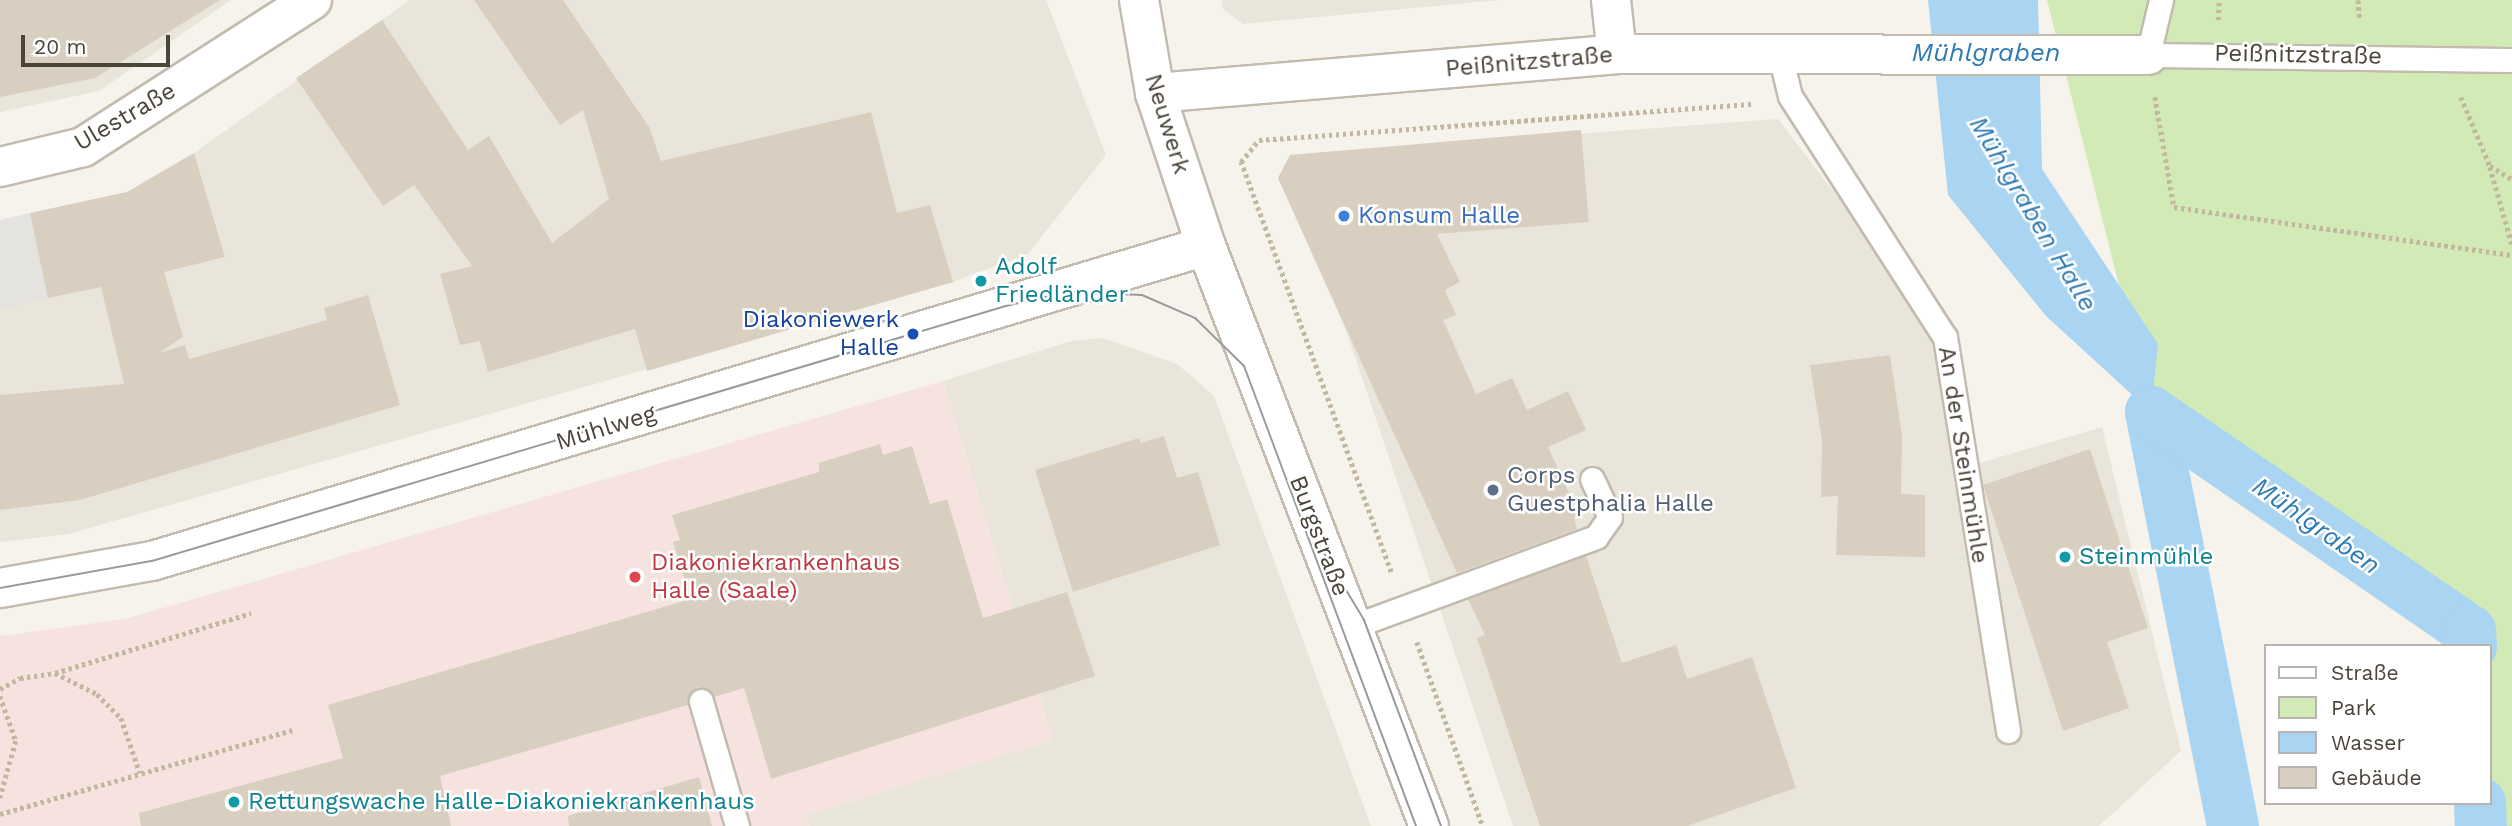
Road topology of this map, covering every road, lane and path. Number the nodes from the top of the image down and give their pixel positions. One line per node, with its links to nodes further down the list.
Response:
1 (312, 0): 13 (street, Ulestraße)
2 (1139, 0): 10 (street, Neuwerk)
3 (1611, 0): 5 (street)
4 (2161, 0): 7 (lane)
5 (1617, 54): 6 (street, Peißnitzstraße); 10 (street, Peißnitzstraße)
6 (1780, 55): 7 (street, Peißnitzstraße); 11 (lane, An der Steinmühle)
7 (2148, 55): 8 (lane, Peißnitzstraße); 17 (path)
8 (2445, 57): 9 (lane, Peißnitzstraße); 12 (path)
9 (2512, 60)
10 (1155, 93): 16 (street, Neuwerk)
11 (1793, 100): 20 (path); 28 (lane, An der Steinmühle)
12 (2490, 166): 14 (path); 15 (path)
13 (0, 167)
14 (2512, 179)
15 (2512, 244)
16 (1206, 246): 19 (street, Mühlweg); 22 (street, Burgstraße)
17 (2512, 255)
18 (1592, 479): 20 (lane)
19 (0, 588)
20 (1404, 606): 22 (lane); 34 (path)
21 (251, 613): 23 (path)
22 (1354, 626): 33 (street, Burgstraße)
23 (55, 673): 24 (path); 29 (path)
24 (0, 689)
25 (0, 696): 30 (path)
26 (701, 701): 32 (lane)
27 (292, 730): 29 (path)
28 (2008, 731)
29 (140, 773): 31 (path)
30 (0, 798)
31 (0, 814)
32 (737, 826)
33 (1429, 826)
34 (1483, 826)

